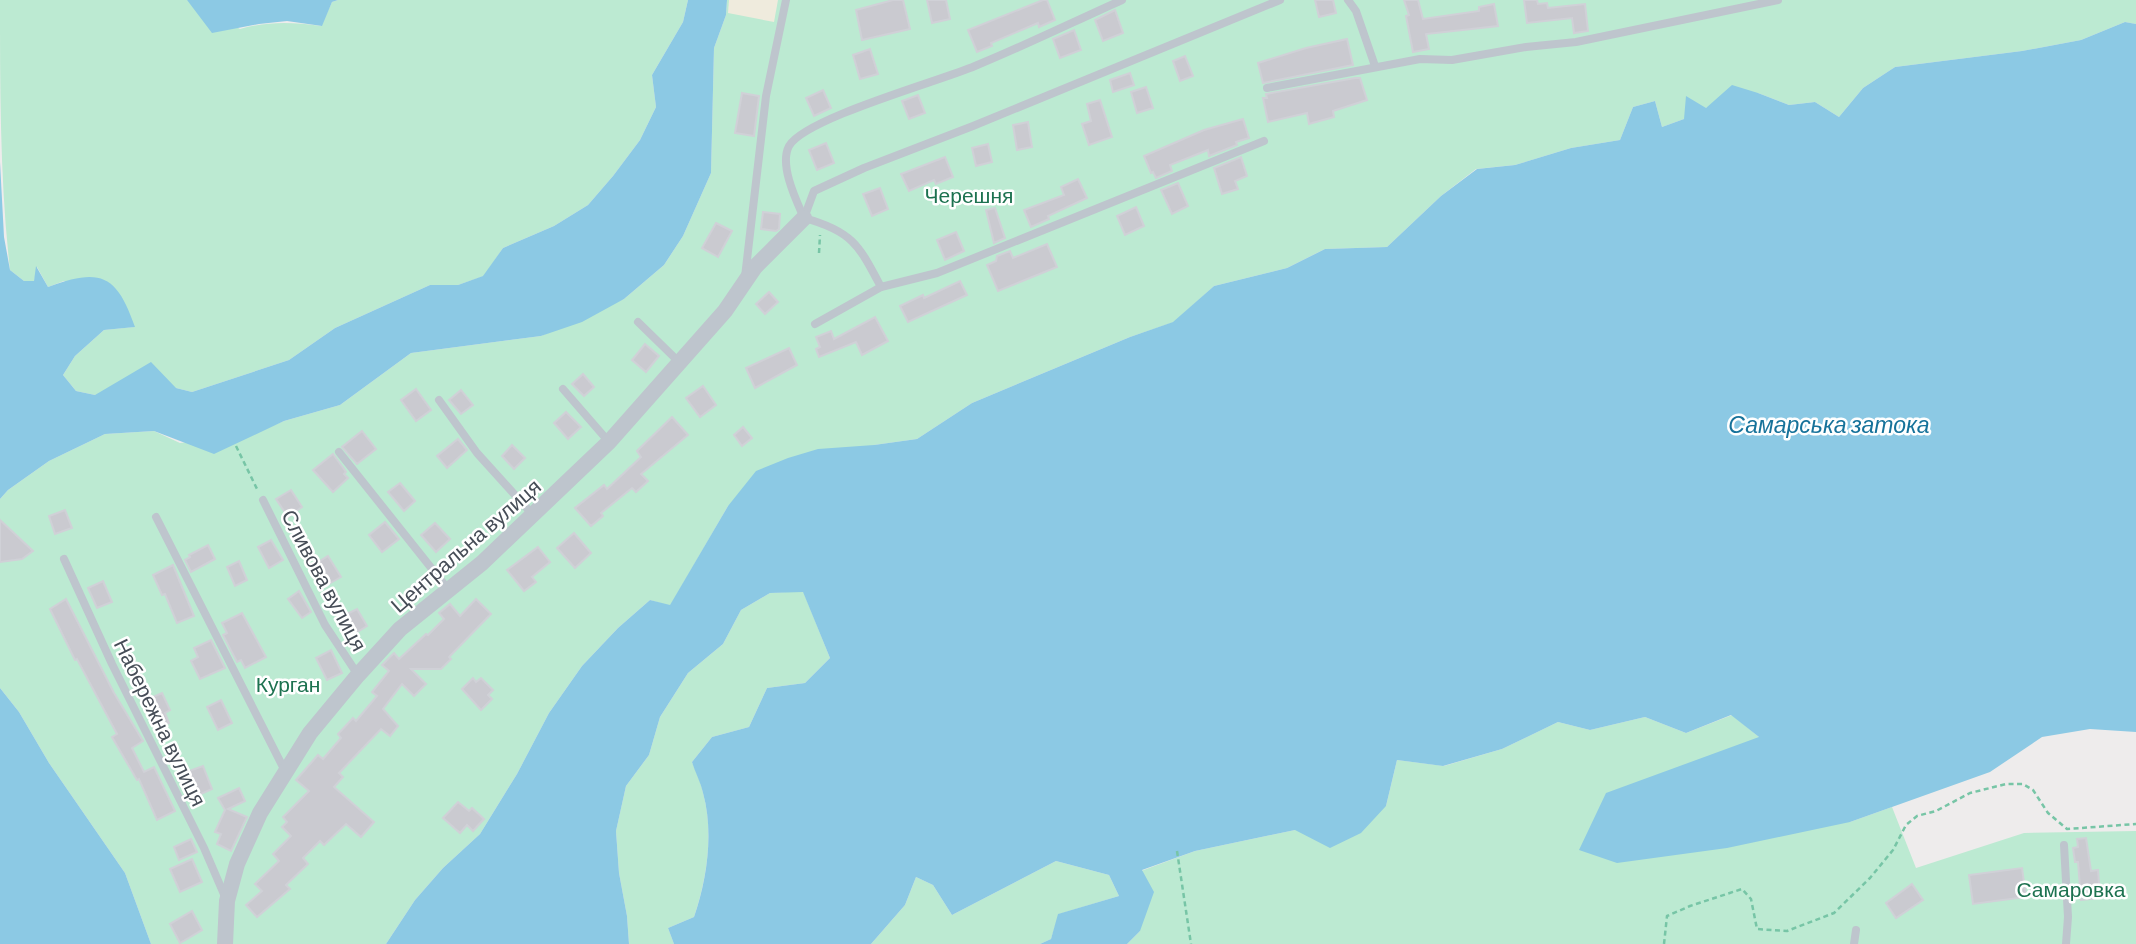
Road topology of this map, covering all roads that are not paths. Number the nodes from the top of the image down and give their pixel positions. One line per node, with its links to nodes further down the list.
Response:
1 (786, 0): 10 (lane)
2 (1122, 0): 9 (lane)
3 (1280, 0): 9 (lane)
4 (1348, 0): 6 (lane)
5 (1778, 0): 6 (lane)
6 (1375, 66): 7 (lane)
7 (1267, 88)
8 (1264, 141): 11 (lane)
9 (804, 218): 10 (street, Центральна вулиця); 11 (lane)
10 (744, 284): 14 (street, Центральна вулиця)
11 (881, 287): 13 (lane)
12 (638, 322): 14 (lane)
13 (815, 324)
14 (679, 362): 17 (street, Центральна вулиця)
15 (562, 389): 17 (lane)
16 (439, 400): 20 (lane)
17 (609, 442): 20 (street, Центральна вулиця)
18 (339, 452): 23 (lane)
19 (263, 500): 24 (lane, Сливова вулиця)
20 (534, 516): 23 (street, Центральна вулиця)
21 (156, 517): 25 (lane)
22 (64, 559): 27 (lane, Набережна вулиця)
23 (448, 589): 24 (street, Центральна вулиця)
24 (358, 675): 25 (street, Центральна вулиця)
25 (285, 771): 27 (street, Центральна вулиця)
26 (2064, 845): 31 (lane)
27 (227, 901): 29 (street, Центральна вулиця)
28 (1856, 930): 30 (lane)
29 (225, 944)
30 (1854, 944)
31 (2066, 944)

